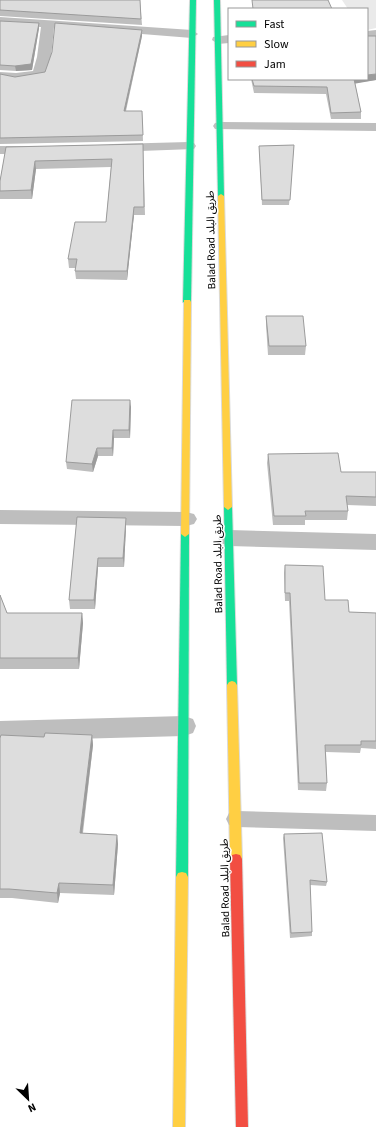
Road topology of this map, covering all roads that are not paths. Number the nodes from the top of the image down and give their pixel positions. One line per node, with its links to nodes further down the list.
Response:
1 (193, 0): 5 (highway, Balad Road طريق البلد)
2 (217, 0): 6 (highway, Balad Road طريق البلد)
3 (0, 21): 4 (street)
4 (48, 23): 5 (street); 7 (street)
5 (192, 34): 10 (highway, Balad Road طريق البلد)
6 (224, 39): 8 (highway, Balad Road طريق البلد)
7 (0, 76)
8 (220, 126): 9 (street); 16 (highway, Balad Road طريق البلد)
9 (376, 127)
10 (189, 146): 11 (street); 15 (highway, Balad Road طريق البلد)
11 (102, 148)
12 (47, 149): 13 (street)
13 (0, 150)
14 (0, 517): 15 (street)
15 (186, 519): 18 (highway, Balad Road طريق البلد)
16 (229, 538): 17 (street); 20 (highway, Balad Road طريق البلد)
17 (376, 542)
18 (184, 726): 19 (street); 22 (highway, Balad Road طريق البلد)
19 (0, 731)
20 (236, 819): 21 (lane); 23 (highway, Balad Road طريق البلد)
21 (376, 823)
22 (179, 1127)
23 (242, 1127)

